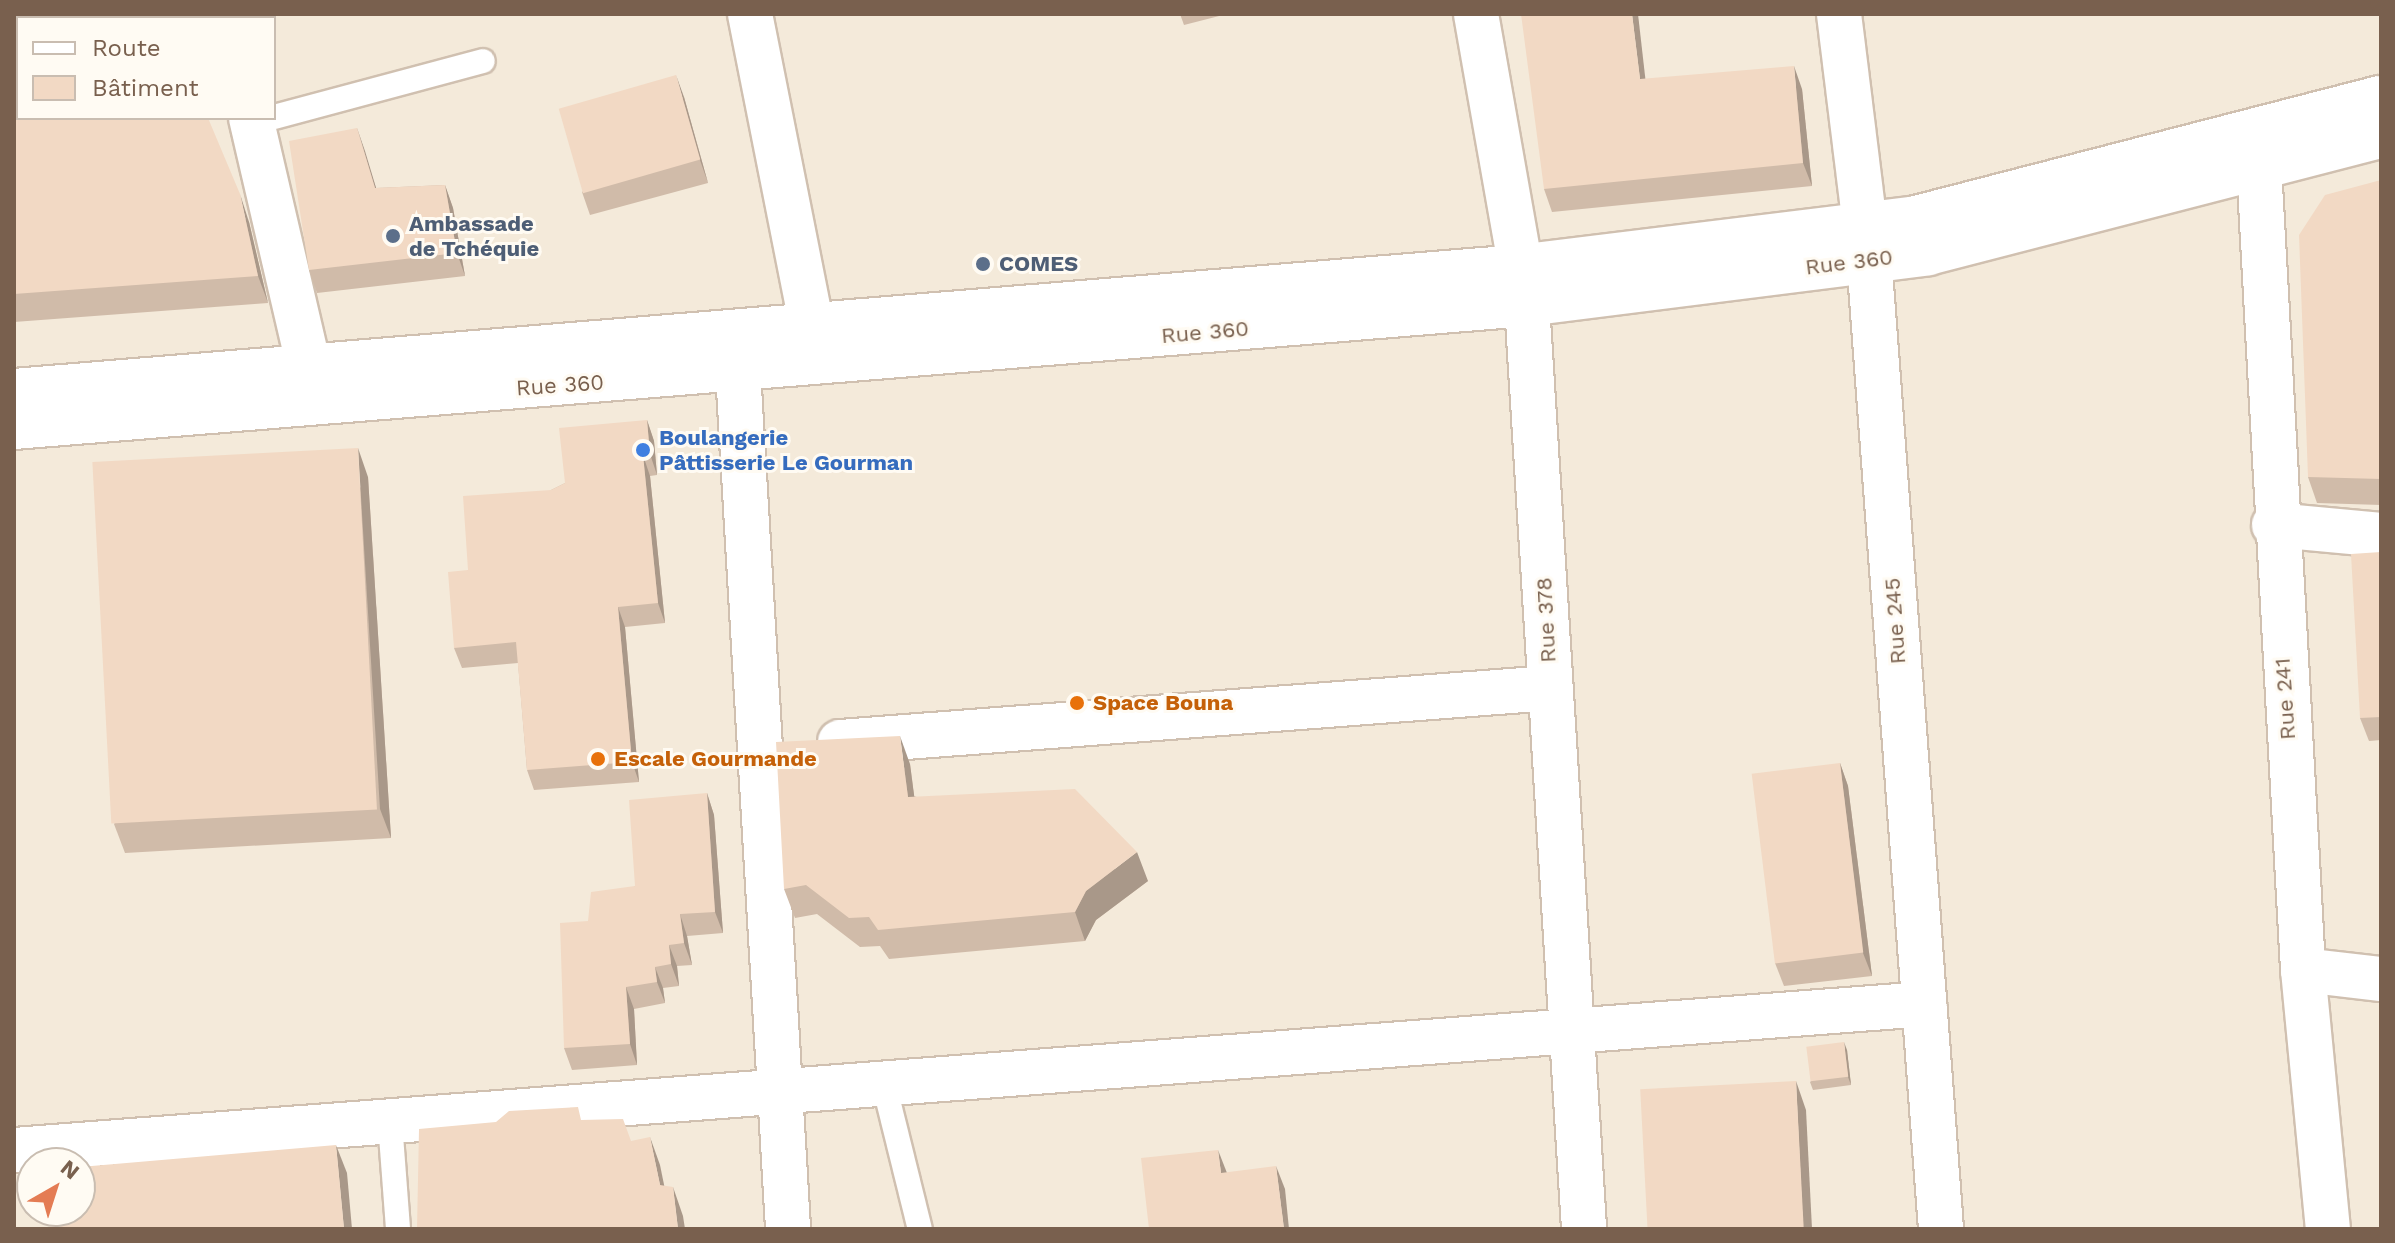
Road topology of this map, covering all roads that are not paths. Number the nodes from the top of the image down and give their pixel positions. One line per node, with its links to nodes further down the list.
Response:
1 (750, 14): 12 (street)
2 (1476, 14): 11 (street, Rue 378)
3 (1839, 14): 10 (street, Rue 245)
4 (483, 61): 6 (lane)
5 (2381, 98): 10 (street)
6 (276, 115)
7 (262, 120): 13 (street)
8 (2381, 136): 9 (street, Rue 360)
9 (2259, 167): 10 (street, Rue 360); 17 (street, Rue 241)
10 (1865, 241): 11 (street, Rue 360); 23 (street, Rue 245)
11 (1523, 286): 12 (street, Rue 360); 19 (street, Rue 378)
12 (818, 347): 13 (street); 14 (street, Rue 360)
13 (309, 368): 15 (street)
14 (738, 371): 16 (street, Rue 360); 20 (street)
15 (14, 391)
16 (14, 427)
17 (2274, 525): 18 (street); 21 (street, Rue 241)
18 (2381, 535)
19 (1550, 688): 20 (street); 24 (street, Rue 378)
20 (758, 748): 26 (street)
21 (2303, 970): 22 (street); 34 (street, Rue 241)
22 (2381, 979)
23 (1924, 1004): 24 (street); 33 (street, Rue 245)
24 (1571, 1032): 25 (street); 32 (street, Rue 378)
25 (884, 1084): 26 (street); 31 (lane)
26 (776, 1092): 27 (street); 30 (street)
27 (390, 1122): 28 (street); 29 (lane)
28 (14, 1150)
29 (398, 1229)
30 (788, 1229)
31 (920, 1229)
32 (1584, 1229)
33 (1941, 1229)
34 (2328, 1229)

